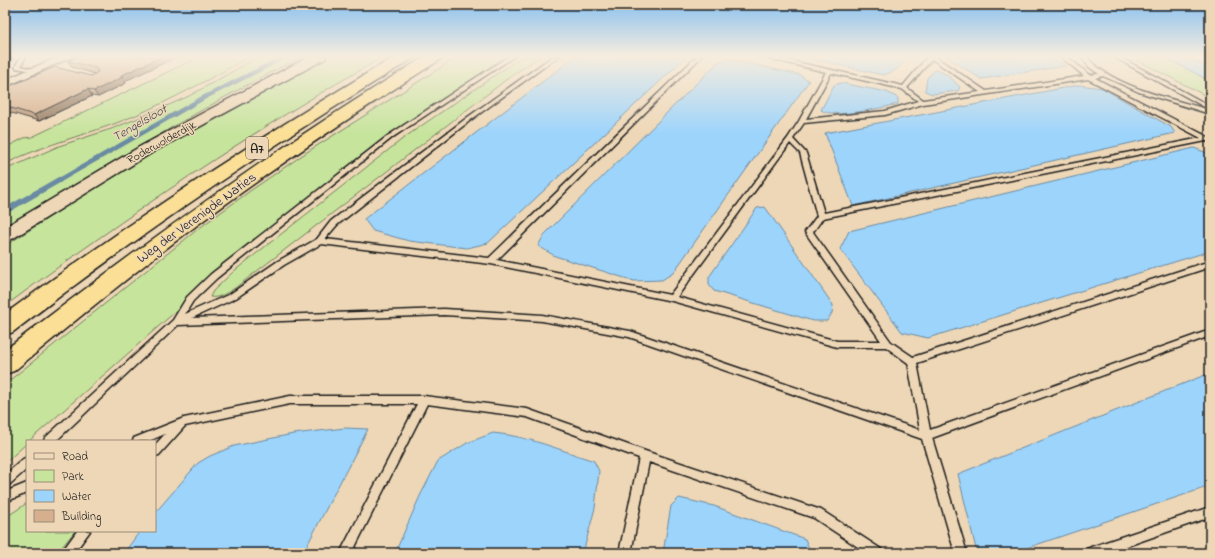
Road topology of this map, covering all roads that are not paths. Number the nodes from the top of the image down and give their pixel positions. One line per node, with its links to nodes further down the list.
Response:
1 (272, 82): 24 (street, Roderwolderdijk)
2 (362, 82): 30 (highway, Weg der Verenigde Naties / A7)
3 (394, 82): 34 (highway, Weg der Verenigde Naties / A7)
4 (474, 82): 29 (lane)
5 (520, 82): 25 (lane)
6 (673, 82): 26 (lane)
7 (823, 82): 20 (lane)
8 (876, 82): 15 (lane)
9 (909, 82): 15 (lane)
10 (969, 82): 16 (lane)
11 (1057, 82): 16 (lane)
12 (1099, 82): 22 (lane)
13 (1119, 82): 19 (lane)
14 (1162, 82): 18 (lane)
15 (904, 88): 17 (lane)
16 (986, 93): 17 (lane)
17 (922, 102): 20 (lane)
18 (1210, 108)
19 (1210, 112)
20 (802, 120): 21 (lane)
21 (790, 139): 23 (lane); 28 (lane)
22 (1208, 140): 23 (lane)
23 (821, 216): 32 (lane)
24 (5, 235)
25 (320, 241): 26 (lane); 29 (lane)
26 (491, 261): 28 (lane)
27 (1210, 264): 33 (lane)
28 (672, 298): 32 (lane)
29 (176, 322): 37 (lane); 38 (lane)
30 (5, 326)
31 (1210, 333): 37 (lane)
32 (888, 344): 33 (lane)
33 (912, 361): 37 (lane)
34 (5, 364)
35 (424, 400): 36 (lane); 41 (lane); 49 (lane)
36 (184, 422): 39 (lane); 40 (lane)
37 (926, 436): 52 (lane)
38 (50, 440)
39 (140, 440)
40 (156, 451)
41 (645, 456): 50 (lane); 51 (lane)
42 (26, 463): 43 (lane)
43 (5, 482)
44 (26, 488): 45 (lane)
45 (5, 497)
46 (1210, 512): 53 (lane)
47 (83, 532): 48 (lane)
48 (67, 553)
49 (346, 553)
50 (625, 553)
51 (877, 553)
52 (961, 553)
53 (1091, 553)

